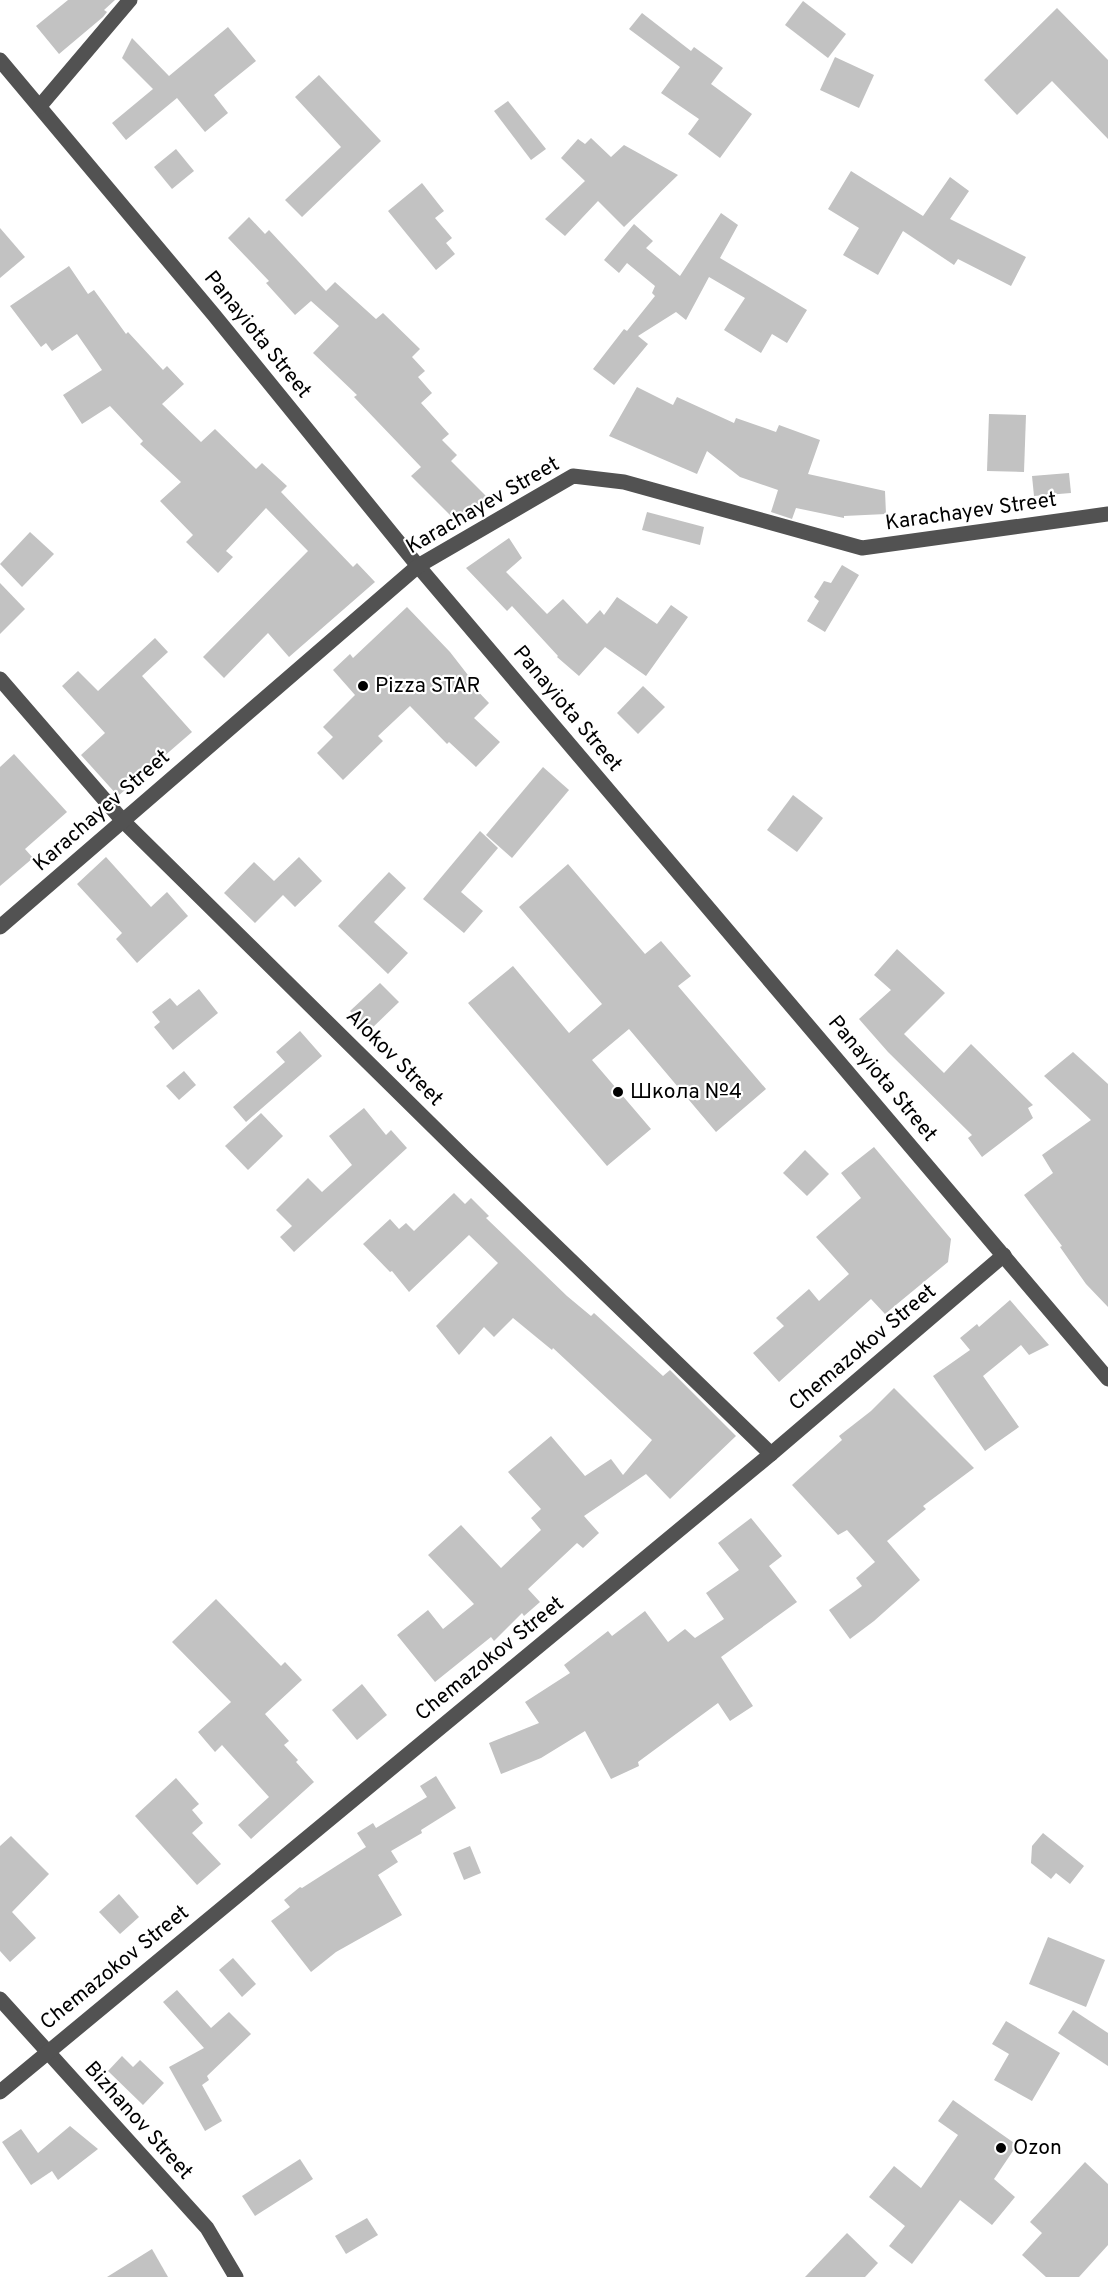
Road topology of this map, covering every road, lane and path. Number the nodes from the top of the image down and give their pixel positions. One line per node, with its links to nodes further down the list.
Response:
1 (130, 0): 3 (street)
2 (0, 60): 3 (street, Panayiota Street)
3 (40, 106): 5 (street, Panayiota Street)
4 (1108, 514): 5 (street, Karachayev Street)
5 (418, 566): 7 (street, Karachayev Street); 9 (street, Panayiota Street)
6 (0, 679): 7 (street, Alokov Street)
7 (123, 821): 8 (street, Karachayev Street); 11 (street, Alokov Street)
8 (0, 927)
9 (1004, 1255): 10 (street, Panayiota Street); 11 (street, Chemazokov Street)
10 (1108, 1379)
11 (771, 1454): 13 (street, Chemazokov Street)
12 (0, 1999): 13 (street, Bizhanov Street)
13 (46, 2051): 14 (street, Chemazokov Street); 15 (street, Bizhanov Street)
14 (0, 2092)
15 (236, 2277)

